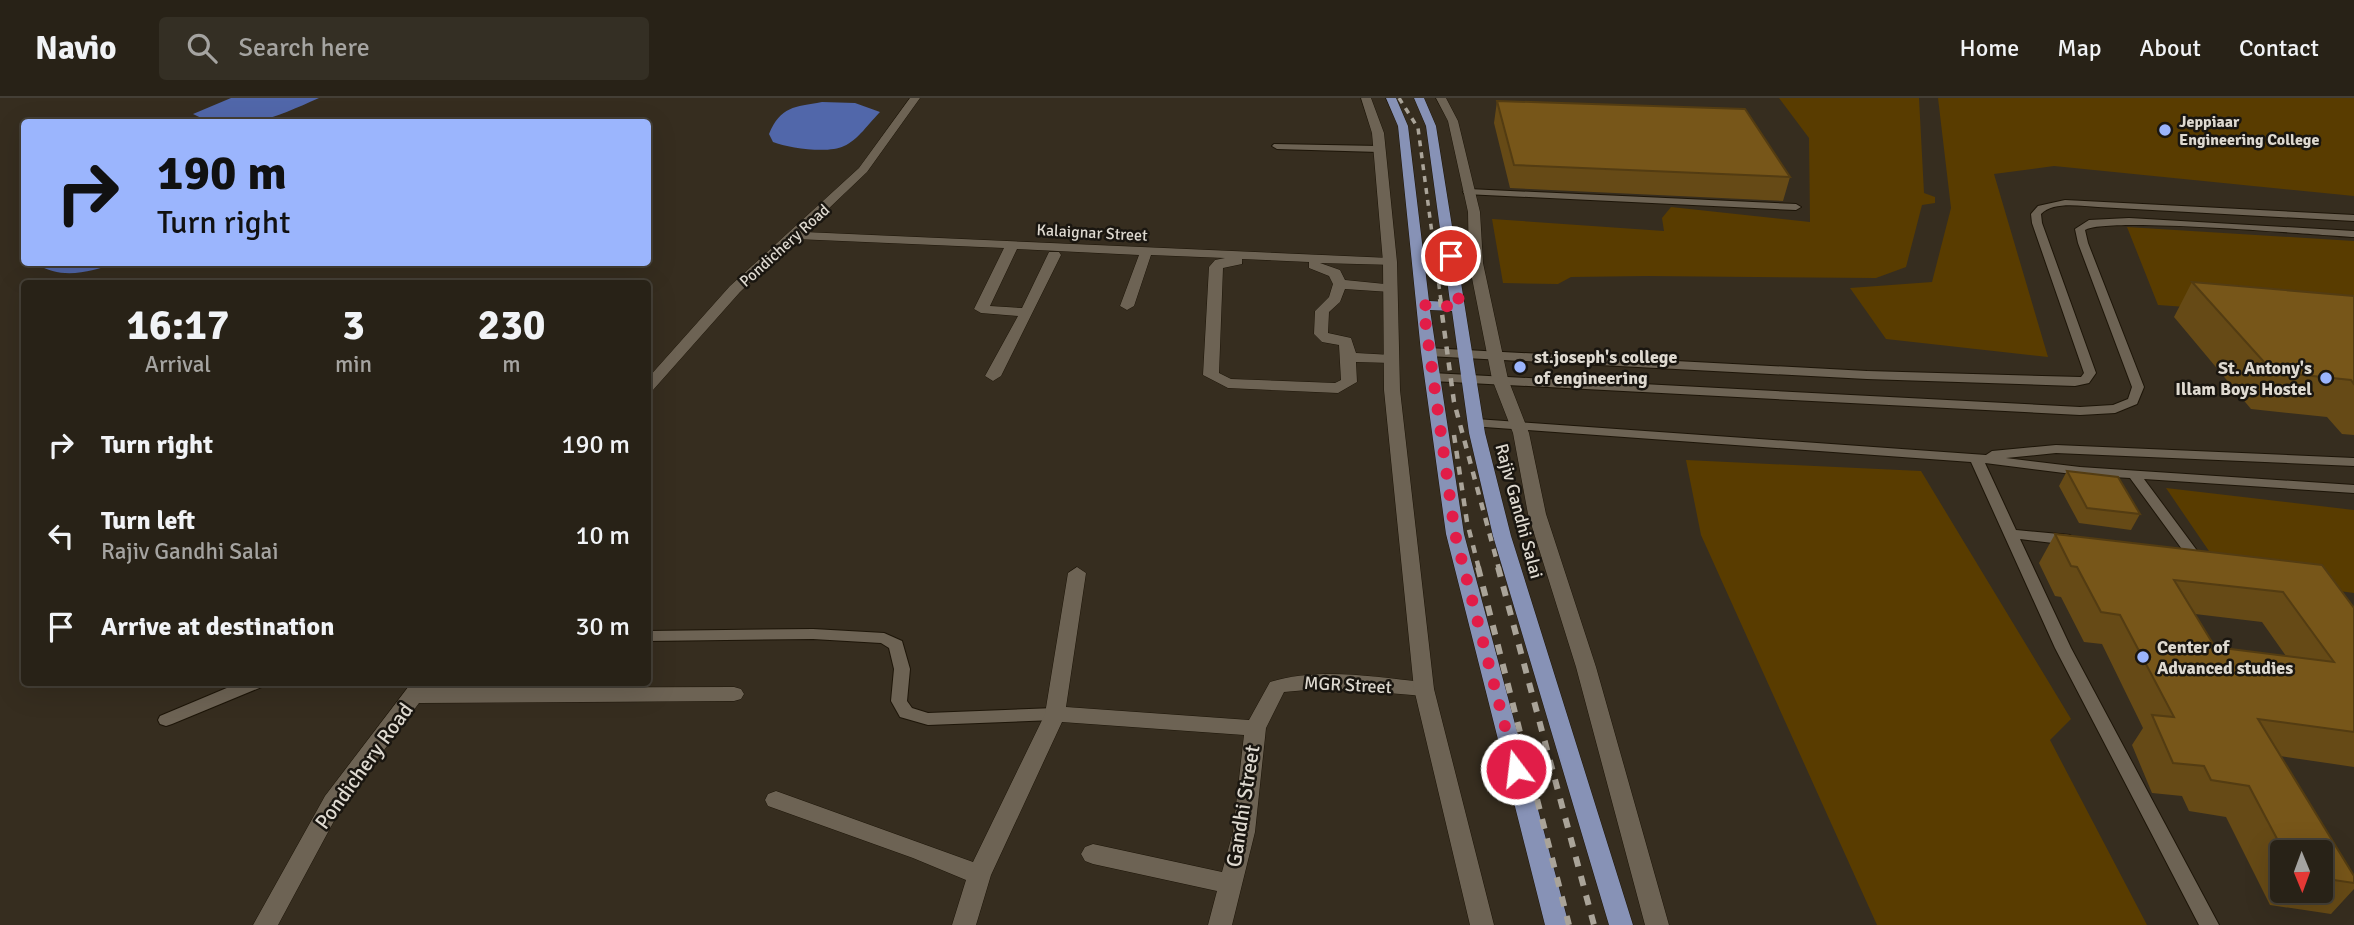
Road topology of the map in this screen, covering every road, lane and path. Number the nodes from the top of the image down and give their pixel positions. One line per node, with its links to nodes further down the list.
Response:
1 (915, 98): 12 (street, Pondichery Road)
2 (1366, 98): 7 (street)
3 (1391, 98): 19 (main road)
4 (1419, 98): 21 (main road, Rajiv Gandhi Salai)
5 (1441, 98): 8 (street)
6 (1277, 146): 7 (lane)
7 (1379, 149): 16 (street)
8 (1468, 192): 9 (lane); 25 (street)
9 (1796, 207)
10 (2354, 218): 28 (lane)
11 (2354, 234): 34 (lane)
12 (792, 235): 13 (street, Kalaignar Street); 33 (street, Pondichery Road)
13 (1012, 246): 14 (street, Kalaignar Street); 22 (street)
14 (1146, 251): 16 (street, Kalaignar Street); 20 (street)
15 (1054, 255): 22 (street)
16 (1390, 262): 18 (street)
17 (1340, 284): 18 (street); 26 (street); 26 (street)
18 (1390, 288): 27 (street)
19 (1423, 305): 21 (main road); 23 (main road)
20 (1127, 306)
21 (1460, 307): 24 (main road, Rajiv Gandhi Salai)
22 (1027, 313): 29 (street)
23 (1428, 352): 24 (lane); 30 (main road)
24 (1467, 354): 25 (lane); 31 (main road, Rajiv Gandhi Salai)
25 (1494, 355): 28 (lane); 32 (street)
26 (1349, 357): 27 (street)
27 (1392, 359): 48 (street)
28 (1767, 369): 34 (lane)
29 (993, 376)
30 (1432, 377): 31 (lane); 61 (main road)
31 (1470, 378): 32 (lane); 35 (main road, Rajiv Gandhi Salai)
32 (1500, 379): 34 (lane); 36 (street)
33 (651, 384)
34 (1780, 395)
35 (1476, 423): 36 (lane); 62 (main road, Rajiv Gandhi Salai)
36 (1518, 426): 37 (lane); 63 (street)
37 (1976, 458): 38 (lane); 39 (lane); 41 (lane)
38 (2354, 462)
39 (2134, 475): 40 (lane); 43 (lane)
40 (2354, 489)
41 (2012, 534): 42 (lane); 64 (lane)
42 (2081, 542)
43 (2206, 572)
44 (1077, 573): 50 (street)
45 (651, 636): 50 (lane)
46 (248, 686): 51 (lane)
47 (419, 689): 49 (street); 57 (street, Pondichery Road)
48 (1424, 690): 52 (street, MGR Street); 60 (street)
49 (734, 694)
50 (1055, 714): 52 (street); 55 (street)
51 (166, 720)
52 (1255, 728): 56 (street, Gandhi Street)
53 (776, 800): 55 (street)
54 (1093, 854): 56 (street)
55 (979, 875): 58 (street)
56 (1231, 884): 59 (street, Gandhi Street)
57 (265, 925)
58 (964, 925)
59 (1220, 925)
60 (1482, 925)
61 (1557, 925)
62 (1621, 925)
63 (1657, 925)
64 (2209, 925)

